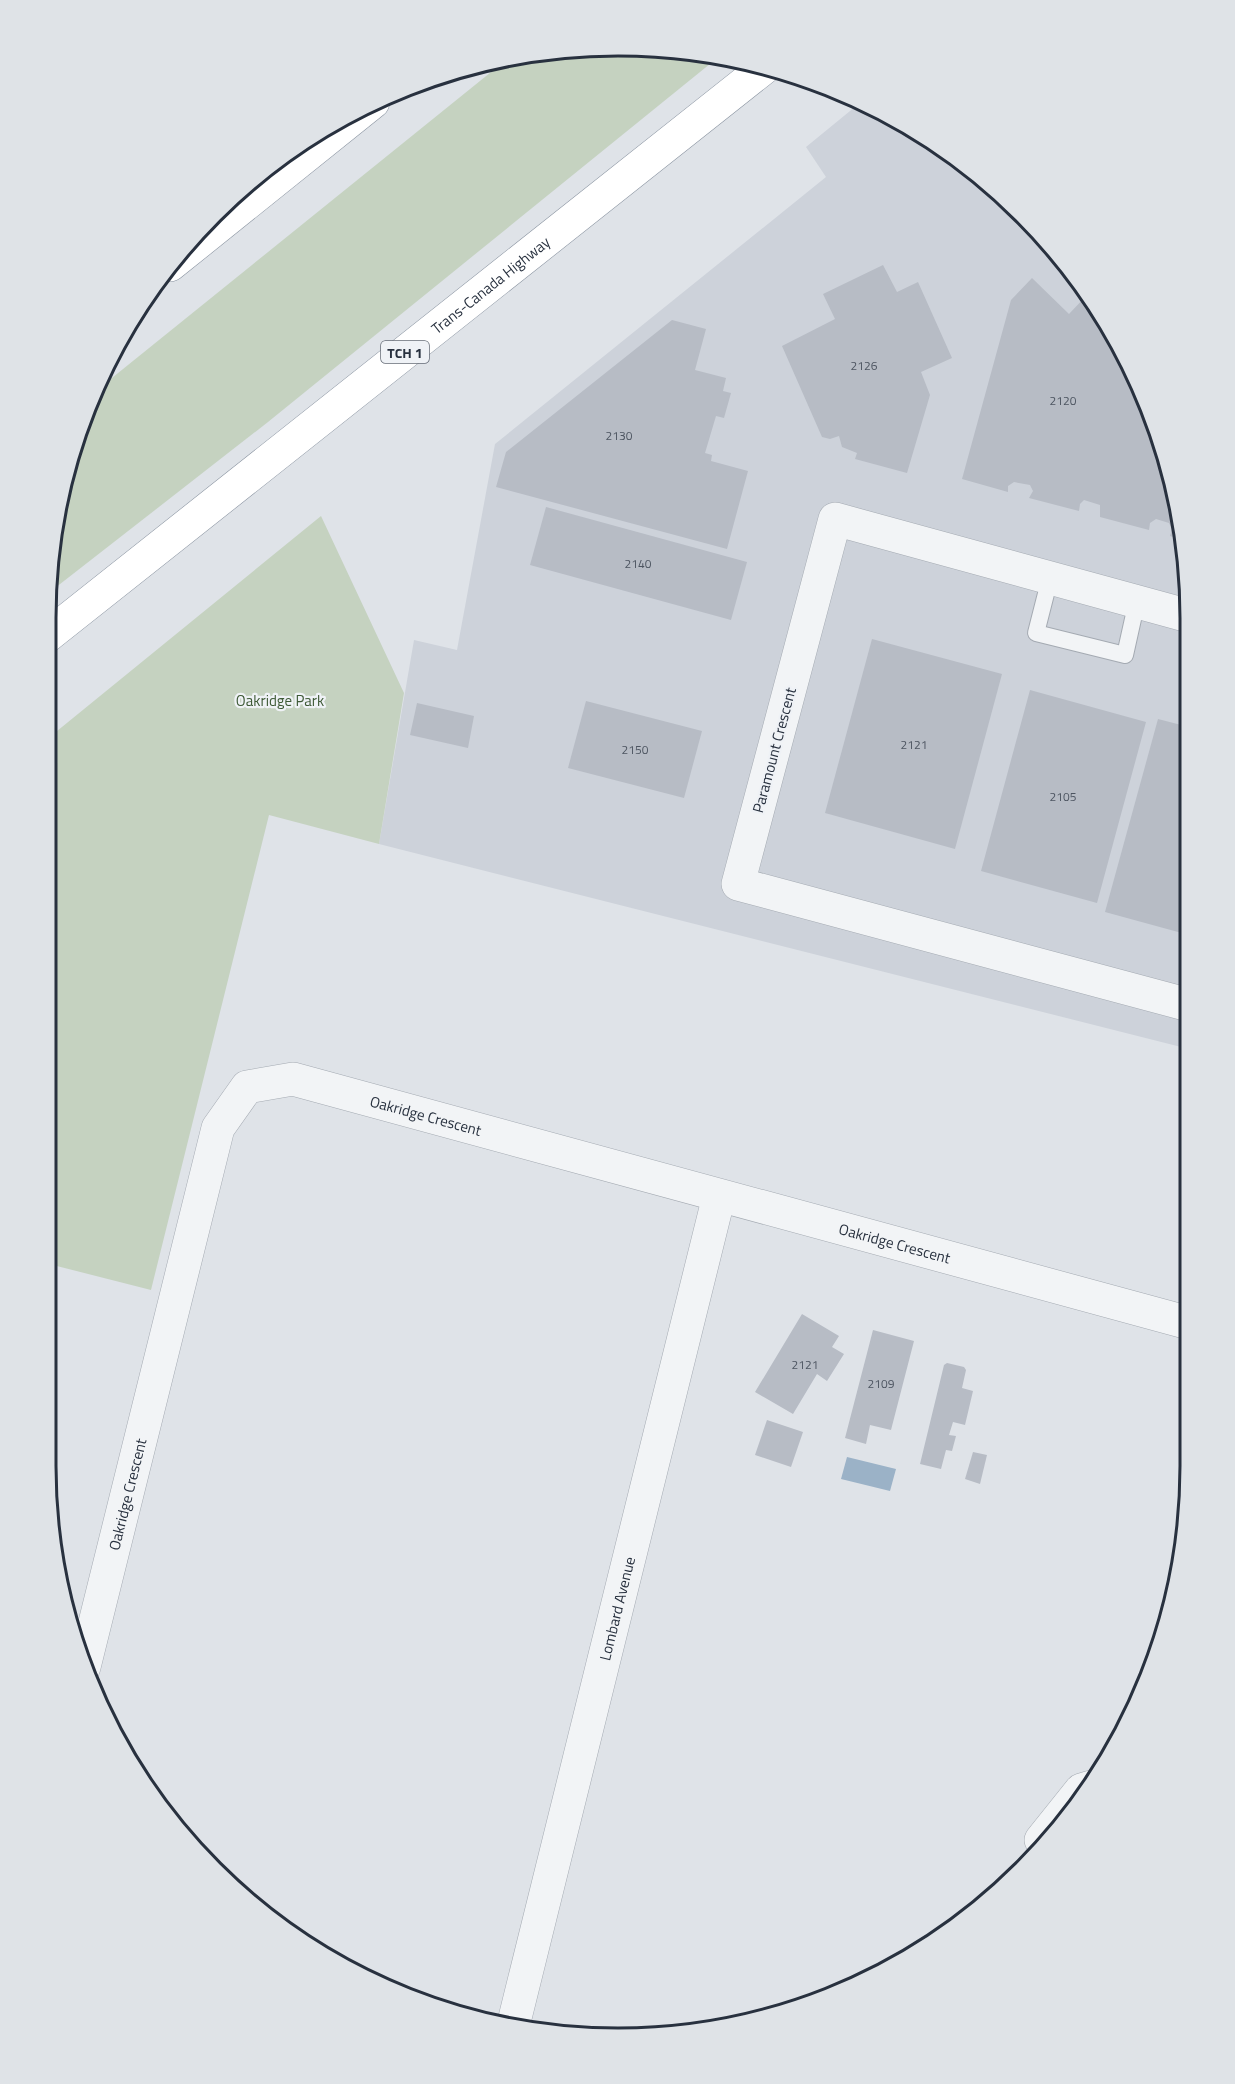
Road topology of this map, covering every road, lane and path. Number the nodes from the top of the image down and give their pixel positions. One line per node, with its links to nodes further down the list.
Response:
1 (757, 73): 7 (highway, Trans-Canada Highway / TCH 1)
2 (337, 131): 3 (highway)
3 (202, 239)
4 (1050, 578): 5 (street, Paramount Crescent); 5 (lane); 8 (street, Paramount Crescent)
5 (1137, 602): 6 (street, Paramount Crescent)
6 (1180, 614)
7 (56, 629)
8 (1180, 1003)
9 (719, 1196): 10 (street, Oakridge Crescent); 11 (street, Oakridge Crescent); 12 (street, Lombard Avenue)
10 (1180, 1321)
11 (87, 1653)
12 (515, 2019)

